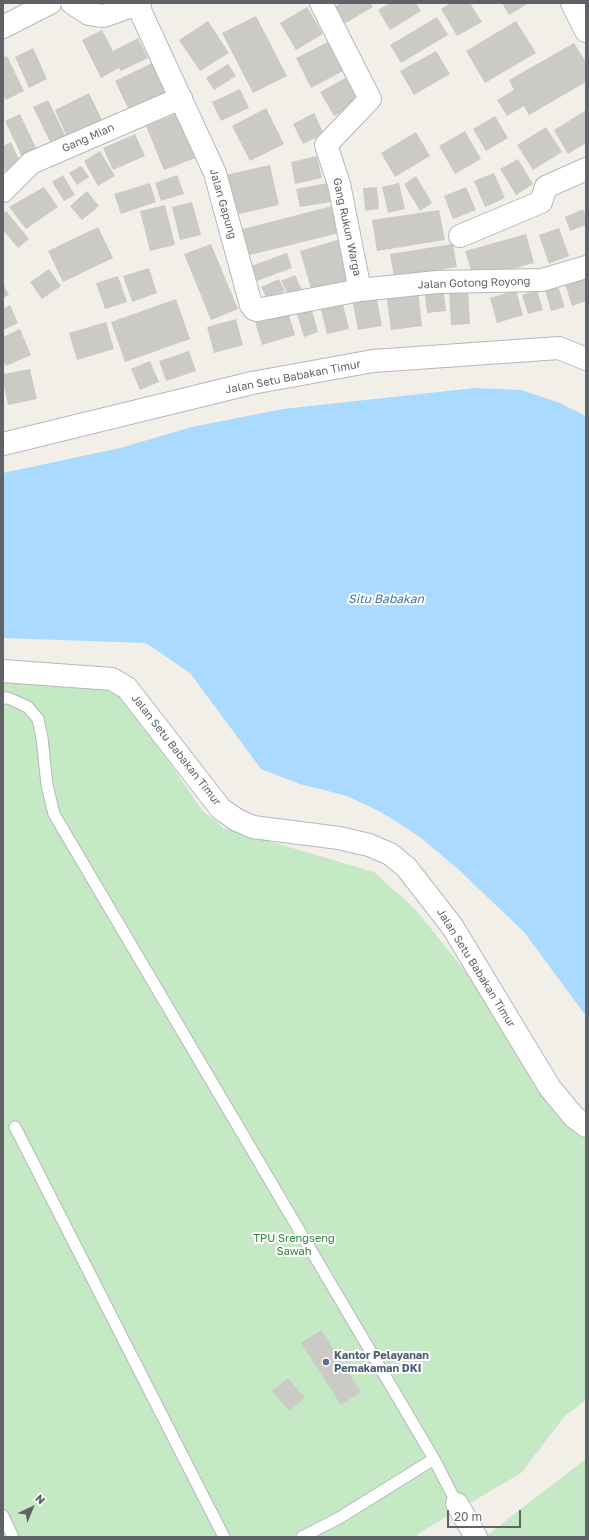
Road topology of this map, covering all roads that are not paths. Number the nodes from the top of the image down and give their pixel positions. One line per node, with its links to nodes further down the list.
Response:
1 (50, 3): 6 (street)
2 (72, 3): 5 (street)
3 (321, 3): 13 (street, Gang Rukun Warga)
4 (572, 3): 7 (street)
5 (139, 4): 8 (street, Jalan Gapung)
6 (3, 27)
7 (586, 31)
8 (181, 98): 10 (street, Gang Mian); 13 (street, Jalan Gapung)
9 (586, 169): 11 (street)
10 (3, 191)
11 (460, 236)
12 (586, 267): 13 (street, Jalan Gotong Royong)
13 (360, 290)
14 (586, 359): 15 (street, Jalan Setu Babakan Timur)
15 (3, 444)
16 (3, 671): 18 (street, Jalan Setu Babakan Timur)
17 (3, 698): 20 (lane)
18 (586, 1126)
19 (15, 1127): 24 (lane)
20 (434, 1459): 21 (lane); 25 (lane)
21 (457, 1504): 26 (street)
22 (3, 1516): 23 (lane)
23 (13, 1537)
24 (224, 1537)
25 (302, 1537)
26 (476, 1537)

